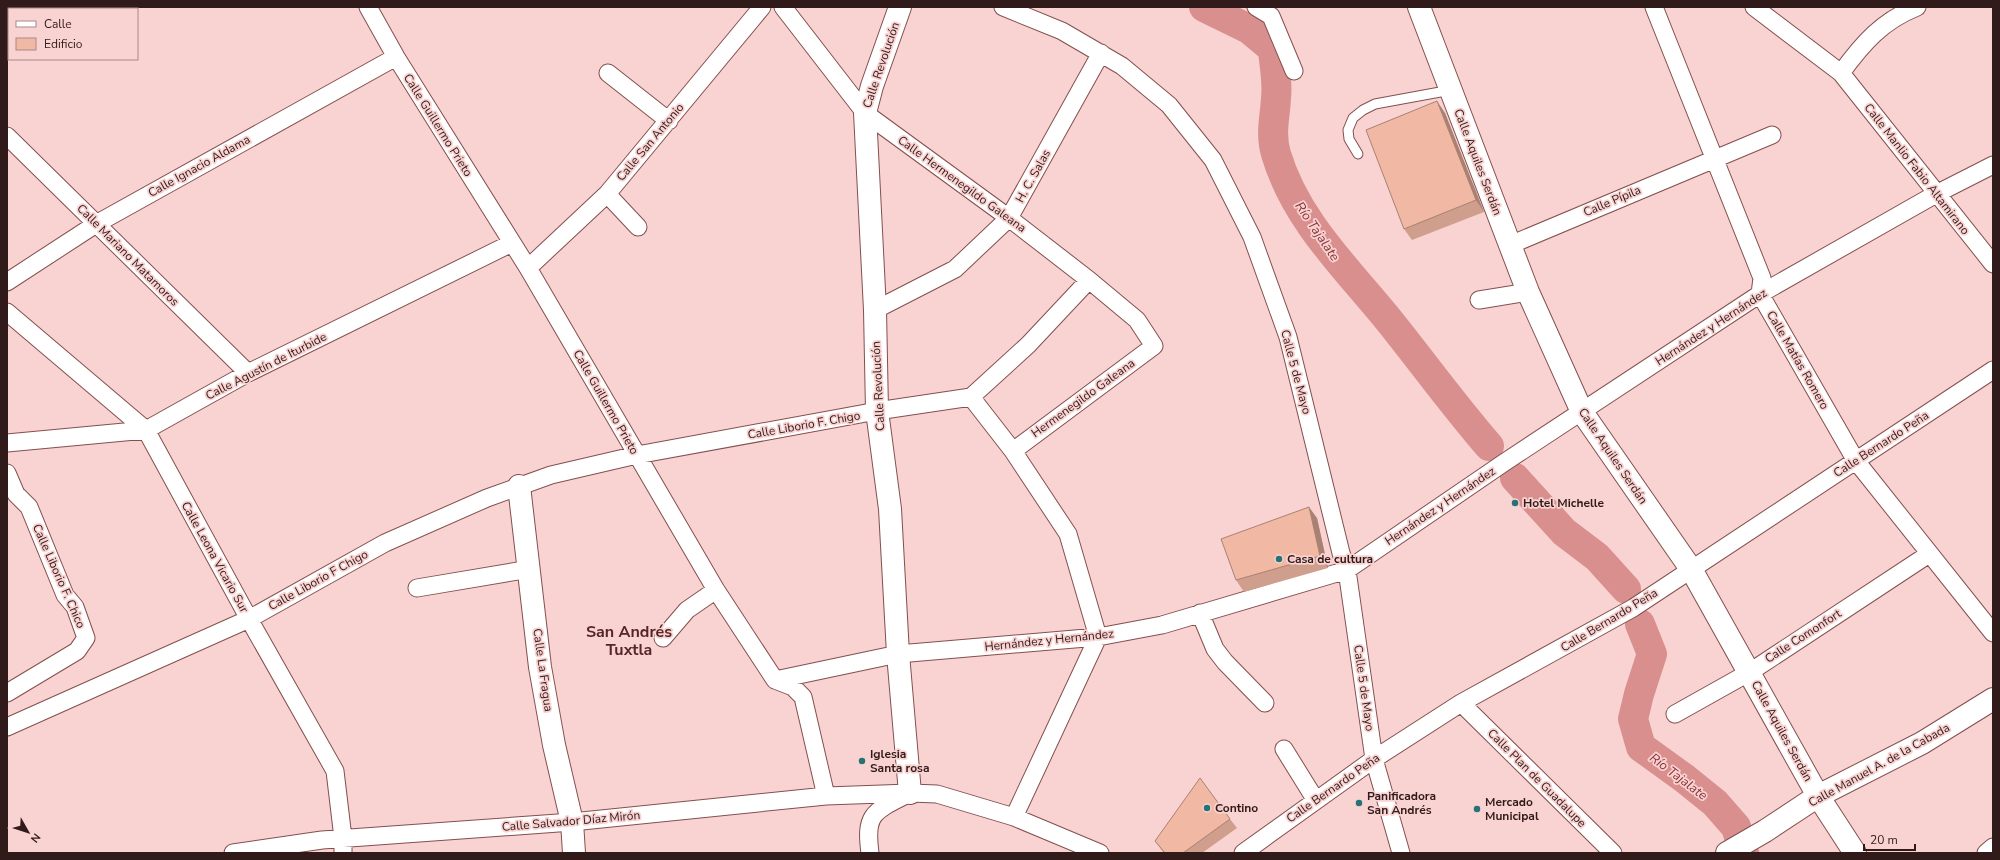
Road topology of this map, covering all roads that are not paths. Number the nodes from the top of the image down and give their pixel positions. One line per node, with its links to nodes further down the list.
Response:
1 (368, 7): 13 (street, Calle Guillermo Prieto)
2 (762, 7): 19 (street, Calle San Antonio)
3 (783, 7): 18 (street, Calle Hermenegildo Galeana)
4 (900, 7): 18 (street, Calle Revolución)
5 (1003, 7): 12 (street, Calle 5 de Mayo)
6 (1256, 7): 11 (street)
7 (1420, 7): 17 (street, Calle Aquiles Serdán)
8 (1654, 7): 23 (street)
9 (1754, 7): 16 (street, Calle Manlio Fabio Altamirano)
10 (1917, 7): 16 (street)
11 (1275, 11): 14 (street)
12 (1101, 53): 27 (street, H. C. Salas); 57 (street, Calle 5 de Mayo)
13 (396, 57): 28 (street, Calle Ignacio Aldama); 30 (street, Calle Guillermo Prieto)
14 (1294, 71)
15 (608, 73): 19 (street)
16 (1841, 73): 26 (street, Calle Manlio Fabio Altamirano)
17 (1451, 90): 22 (lane); 31 (street, Calle Aquiles Serdán)
18 (865, 113): 27 (street, Calle Hermenegildo Galeana); 39 (street, Calle Revolución)
19 (669, 121): 25 (street, Calle San Antonio)
20 (1772, 135): 23 (street, Calle Pípila)
21 (7, 136): 28 (street, Calle Mariano Matamoros)
22 (1358, 154)
23 (1715, 158): 31 (street, Calle Pípila); 37 (street)
24 (1993, 165): 26 (street, Hernández y Hernández)
25 (607, 194): 29 (street); 33 (street, Calle San Antonio)
26 (1936, 194): 32 (street, Calle Manlio Fabio Altamirano); 37 (street, Hernández y Hernández)
27 (1009, 218): 34 (street, Calle Hermenegildo Galeana); 39 (street, H. C. Salas)
28 (96, 224): 35 (street, Calle Ignacio Aldama); 43 (street, Calle Mariano Matamoros)
29 (638, 228)
30 (512, 243): 33 (street, Calle Guillermo Prieto); 43 (street, Calle Agustín de Iturbide)
31 (1510, 245): 36 (street, Calle Aquiles Serdán)
32 (1993, 264)
33 (528, 268): 50 (street, Calle Guillermo Prieto)
34 (1089, 280): 41 (street, Calle Hermenegildo Galeana); 44 (street)
35 (7, 282)
36 (1528, 292): 38 (street); 46 (street, Calle Aquiles Serdán)
37 (1760, 294): 46 (street, Hernández y Hernández); 51 (street, Calle Matías Romero)
38 (1480, 300)
39 (875, 310): 45 (street, Calle Revolución)
40 (7, 312): 47 (street, Calle Leona Vicario Sur)
41 (1154, 346): 49 (street, Hermenegildo Galeana)
42 (1993, 370): 51 (street, Calle Bernardo Peña)
43 (248, 373): 47 (street, Calle Agustín de Iturbide)
44 (971, 397): 45 (street, Calle Liborio F. Chigo); 49 (street)
45 (877, 412): 50 (street, Calle Liborio F. Chigo); 65 (street, Calle Revolución)
46 (1582, 412): 56 (street, Calle Aquiles Serdán); 57 (street, Hernández y Hernández)
47 (146, 430): 48 (street, Calle Agustín de Iturbide); 61 (street, Calle Leona Vicario Sur)
48 (7, 443)
49 (1012, 451): 63 (street)
50 (637, 454): 53 (street, Calle Liborio F Chigo); 59 (street, Calle Guillermo Prieto)
51 (1856, 461): 54 (street, Calle Matías Romero); 56 (street, Calle Bernardo Peña)
52 (7, 473): 68 (street, Calle Liborio F. Chico)
53 (519, 486): 55 (street, Calle La Fragua); 61 (street, Calle Liborio F Chigo)
54 (1928, 554): 62 (street, Calle Matías Romero); 66 (street, Calle Comonfort)
55 (530, 569): 58 (street); 82 (street, Calle La Fragua)
56 (1691, 569): 66 (street, Calle Aquiles Serdán); 71 (street, Calle Bernardo Peña)
57 (1347, 570): 60 (street, Hernández y Hernández); 75 (street, Calle 5 de Mayo)
58 (416, 588)
59 (716, 590): 64 (street); 67 (street, Calle Guillermo Prieto)
60 (1200, 613): 63 (street, Hernández y Hernández); 70 (street)
61 (248, 619): 73 (street, Calle Liborio F Chigo); 84 (street, Calle Leona Vicario Sur)
62 (1993, 633)
63 (1098, 637): 65 (street, Hernández y Hernández); 81 (street)
64 (663, 638)
65 (898, 654): 67 (street, Hernández y Hernández); 76 (street, Calle Revolución)
66 (1750, 672): 72 (street, Calle Comonfort); 79 (street, Calle Aquiles Serdán)
67 (775, 680): 78 (street)
68 (7, 693)
69 (1993, 699): 79 (street, Calle Manuel A. de la Cabada)
70 (1265, 703)
71 (1461, 704): 75 (street, Calle Bernardo Peña); 93 (street, Calle Plan de Guadalupe)
72 (1675, 714)
73 (7, 726)
74 (1284, 749): 80 (street)
75 (1374, 759): 80 (street, Calle Bernardo Peña); 92 (street, Calle 5 de Mayo)
76 (910, 793): 77 (street, Calle Salvador Díaz Mirón); 81 (street, Calle Salvador Díaz Mirón); 83 (street)
77 (863, 794): 78 (street, Calle Salvador Díaz Mirón); 83 (street)
78 (826, 796): 82 (street, Calle Salvador Díaz Mirón)
79 (1818, 796): 86 (street, Calle Manuel A. de la Cabada); 94 (street, Calle Aquiles Serdán)
80 (1315, 799): 91 (street, Calle Bernardo Peña)
81 (1014, 817): 90 (street, Calle Salvador Díaz Mirón)
82 (572, 822): 84 (street, Calle Salvador Díaz Mirón); 88 (street, Calle La Fragua)
83 (868, 834): 89 (street)
84 (343, 845): 87 (street, Calle Salvador Díaz Mirón)
85 (1993, 847): 95 (street)
86 (1728, 852)
87 (233, 853)
88 (574, 853)
89 (870, 853)
90 (1100, 853)
91 (1243, 853)
92 (1401, 853)
93 (1612, 853)
94 (1855, 853)
95 (1986, 853)

